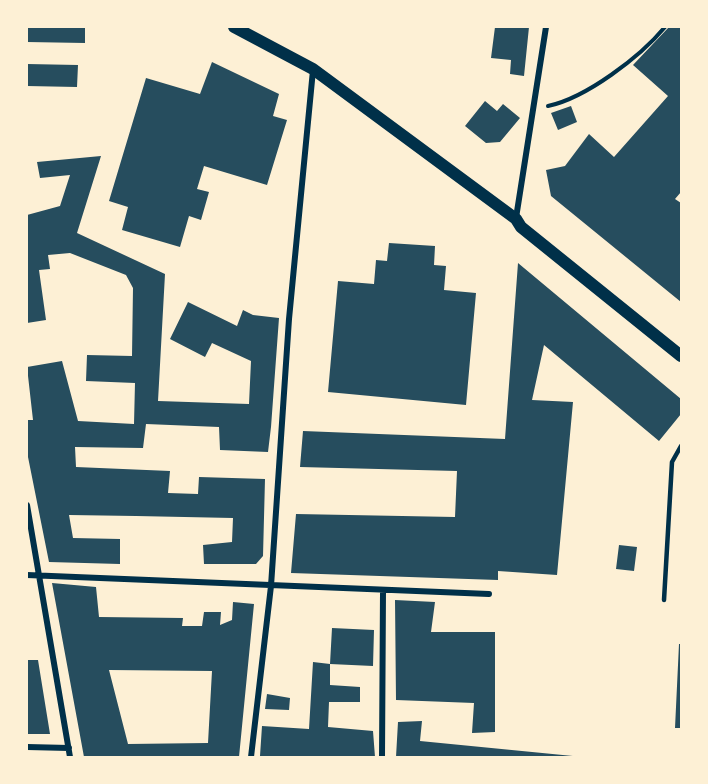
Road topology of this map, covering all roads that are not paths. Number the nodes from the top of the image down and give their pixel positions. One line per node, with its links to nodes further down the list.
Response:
1 (234, 27): 3 (main road)
2 (546, 27): 4 (street)
3 (313, 69): 4 (main road); 10 (street)
4 (516, 219): 5 (main road)
5 (681, 356)
6 (681, 446): 13 (lane)
7 (27, 506): 9 (street)
8 (27, 575): 9 (street)
9 (40, 576): 10 (street); 15 (street)
10 (271, 586): 11 (street); 17 (street)
11 (383, 591): 12 (street); 18 (street)
12 (489, 594)
13 (664, 600)
14 (27, 747): 15 (street)
15 (69, 748): 16 (street)
16 (70, 757)
17 (252, 757)
18 (382, 757)

